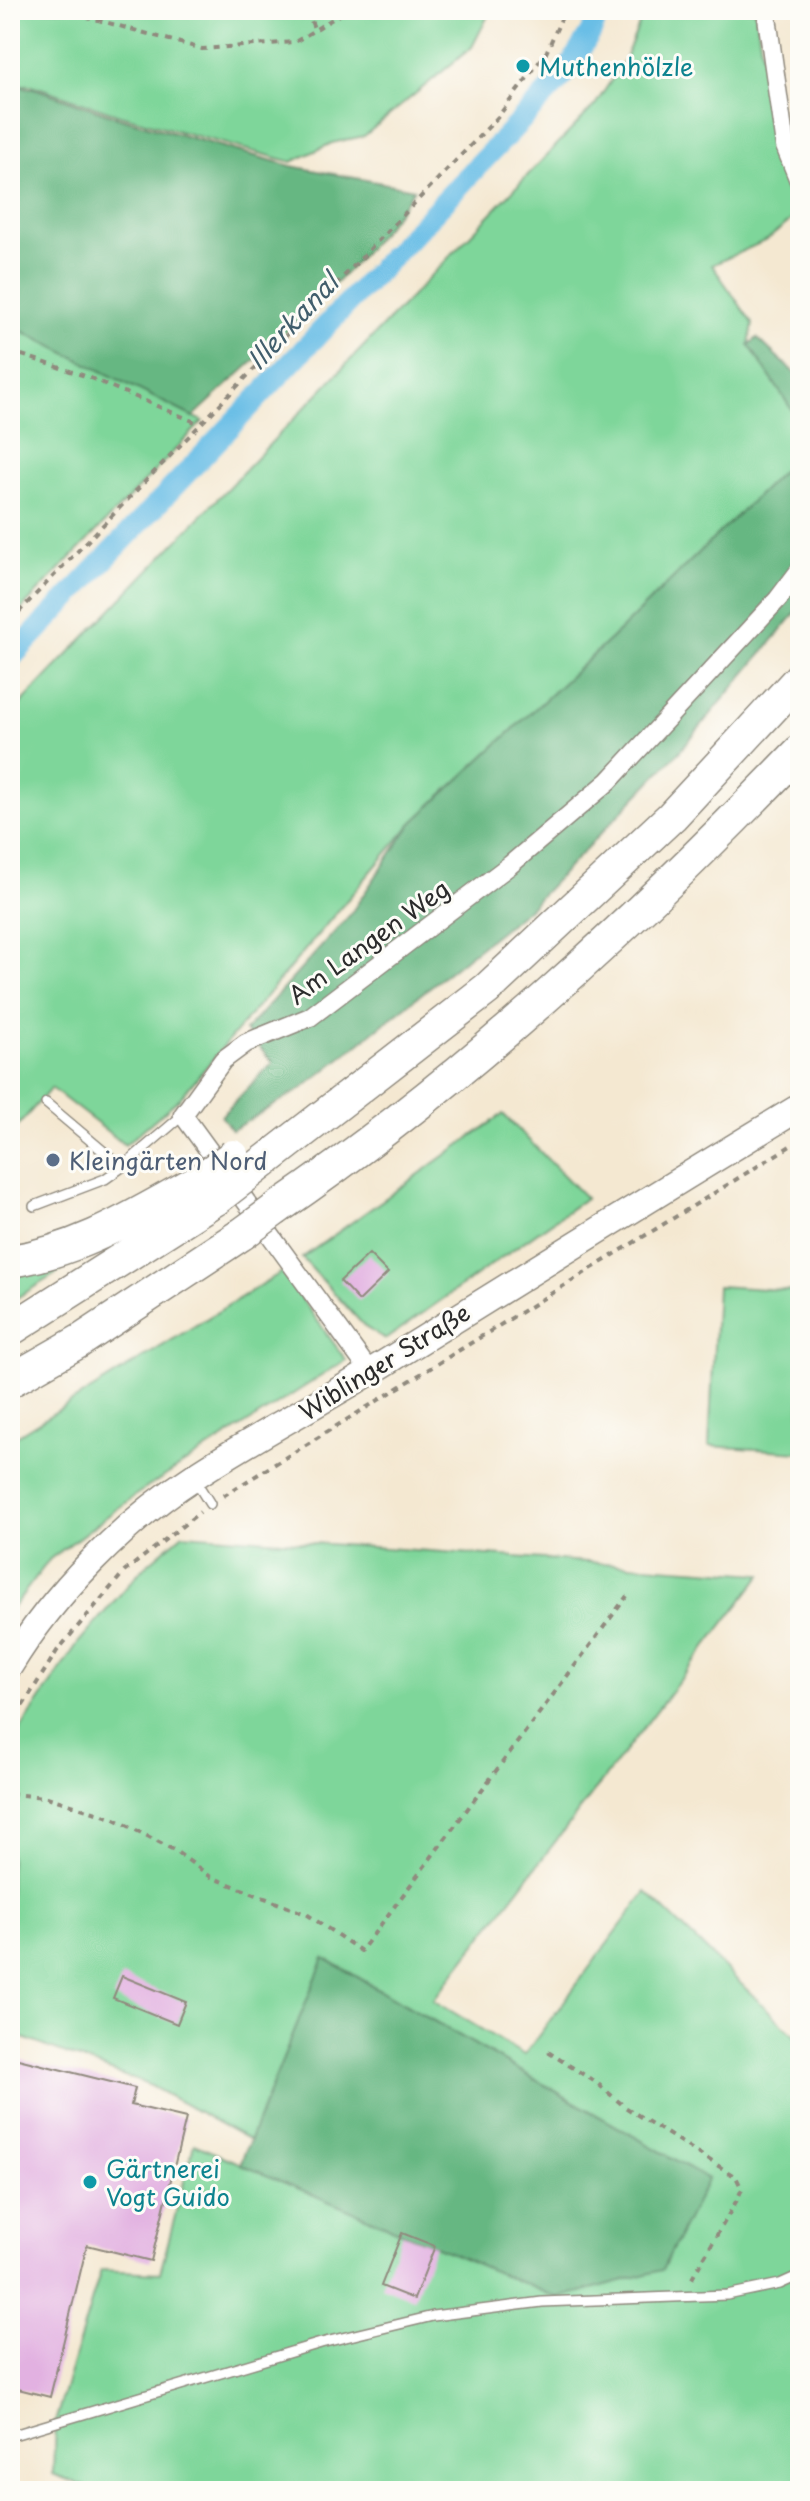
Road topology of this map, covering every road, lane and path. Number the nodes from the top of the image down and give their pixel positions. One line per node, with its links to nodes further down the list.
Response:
1 (62, 10): 6 (path)
2 (307, 10): 6 (path)
3 (347, 10): 6 (path)
4 (565, 10): 9 (path)
5 (766, 10): 7 (street)
6 (315, 31)
7 (800, 183)
8 (10, 351): 9 (path)
9 (200, 424): 11 (path)
10 (800, 570): 16 (street, Am Langen Weg)
11 (10, 621)
12 (800, 678): 19 (highway, bridge)
13 (800, 751): 24 (highway, bridge)
14 (46, 1103): 18 (lane)
15 (800, 1107): 23 (main road, Wiblinger Straße)
16 (183, 1115): 18 (lane); 23 (street)
17 (800, 1140): 26 (path)
18 (122, 1167): 20 (lane)
19 (208, 1189): 21 (highway); 22 (highway)
20 (34, 1206)
21 (10, 1261)
22 (10, 1330)
23 (370, 1372): 25 (main road, Wiblinger Straße)
24 (10, 1381)
25 (193, 1477): 26 (lane); 28 (main road, Wiblinger Straße)
26 (210, 1504): 29 (path)
27 (627, 1596): 30 (path)
28 (10, 1665)
29 (10, 1726)
30 (10, 1794)
31 (548, 2052): 33 (path)
32 (800, 2275): 33 (lane)
33 (681, 2297): 34 (lane)
34 (10, 2436)

